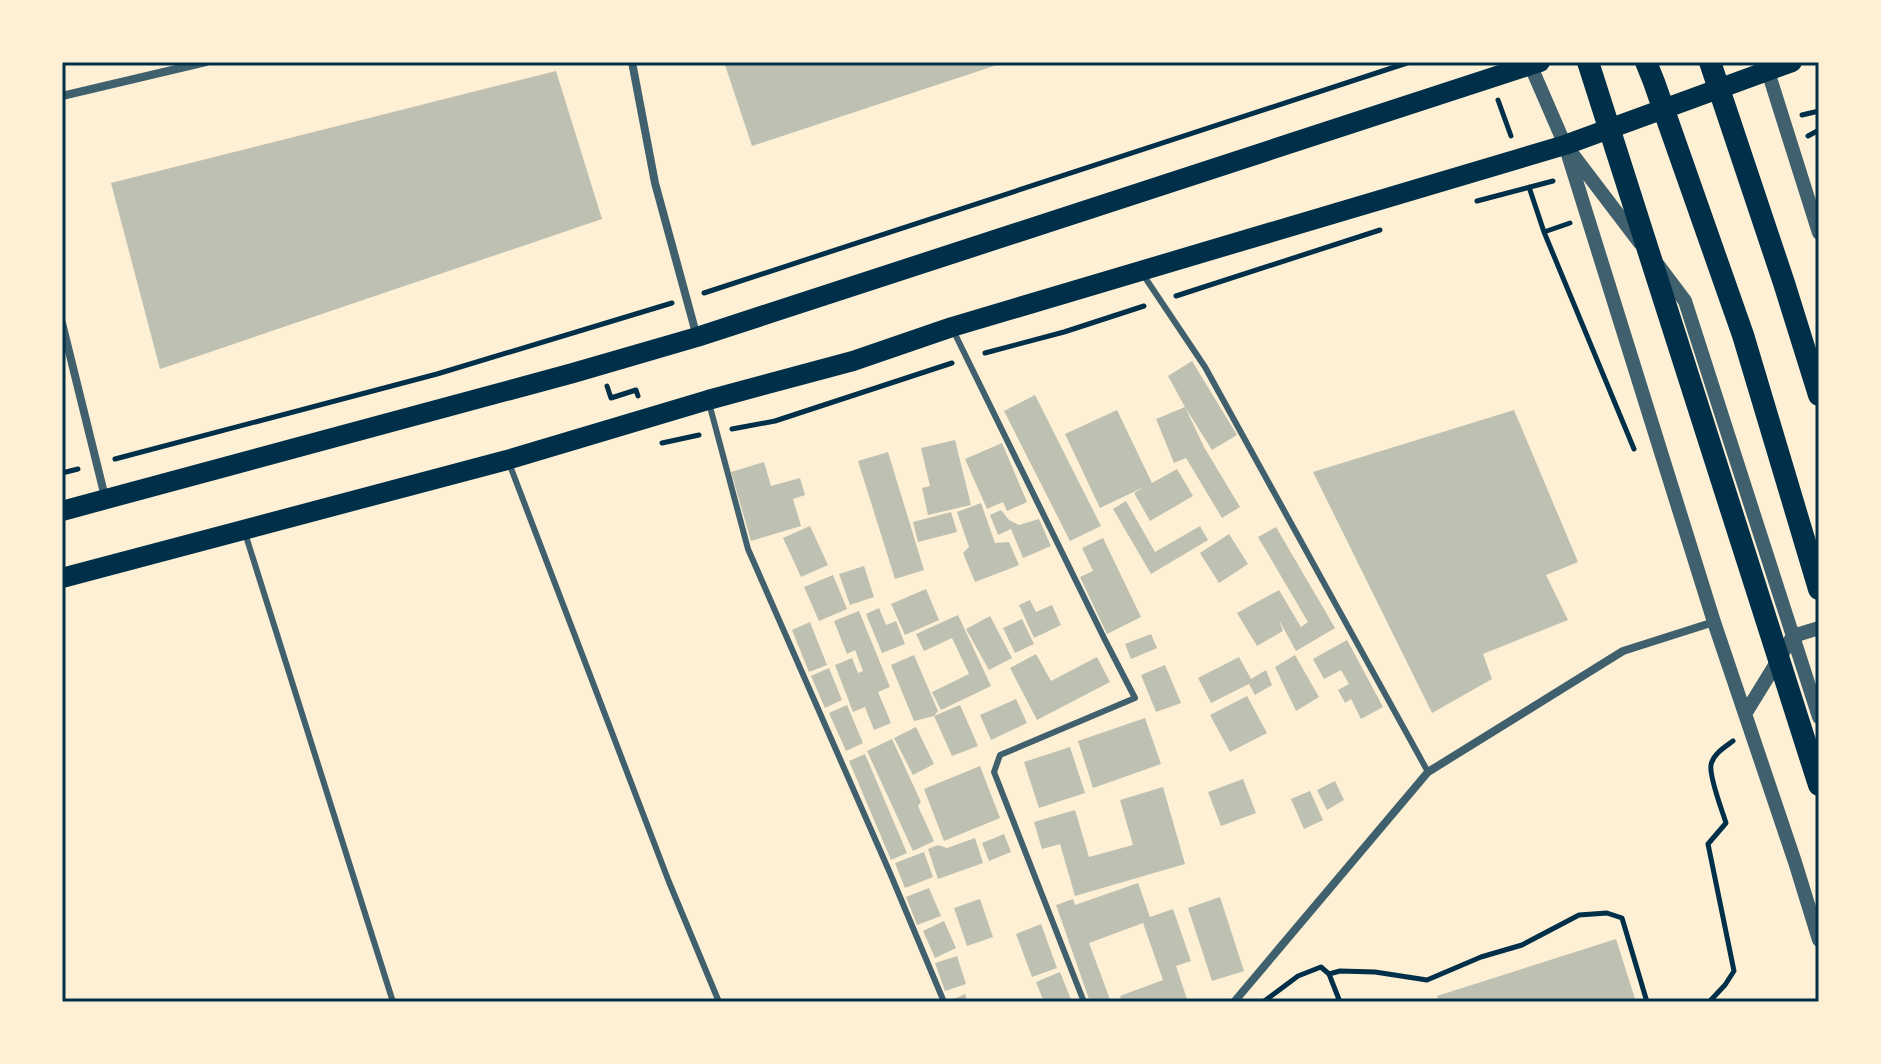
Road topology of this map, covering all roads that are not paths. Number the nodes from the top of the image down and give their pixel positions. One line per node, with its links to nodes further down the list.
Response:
1 (206, 62): 9 (street)
2 (632, 62): 15 (street)
3 (1588, 62): 30 (highway)
4 (1646, 62): 23 (highway)
5 (1710, 62): 16 (highway)
6 (1792, 62): 8 (main road)
7 (1533, 63): 10 (street); 15 (main road)
8 (1766, 66): 10 (main road); 11 (street)
9 (62, 96)
10 (1565, 145): 12 (main road); 24 (street); 26 (street)
11 (1819, 233)
12 (1140, 271): 14 (main road); 29 (lane)
13 (62, 323): 19 (street)
14 (952, 327): 17 (main road); 35 (lane)
15 (697, 337): 19 (main road)
16 (1819, 395)
17 (708, 400): 18 (main road); 34 (lane)
18 (507, 460): 21 (main road); 33 (lane)
19 (105, 499): 20 (main road)
20 (62, 511)
21 (244, 529): 22 (main road); 32 (lane)
22 (62, 578)
23 (1819, 589)
24 (1714, 622): 27 (street); 29 (street)
25 (1819, 628): 26 (street)
26 (1793, 636): 27 (street); 28 (street)
27 (1745, 714): 31 (street)
28 (1819, 717)
29 (1428, 772): 36 (street)
30 (1819, 785)
31 (1819, 940)
32 (393, 1002)
33 (719, 1002)
34 (944, 1002)
35 (1084, 1002)
36 (1234, 1002)

